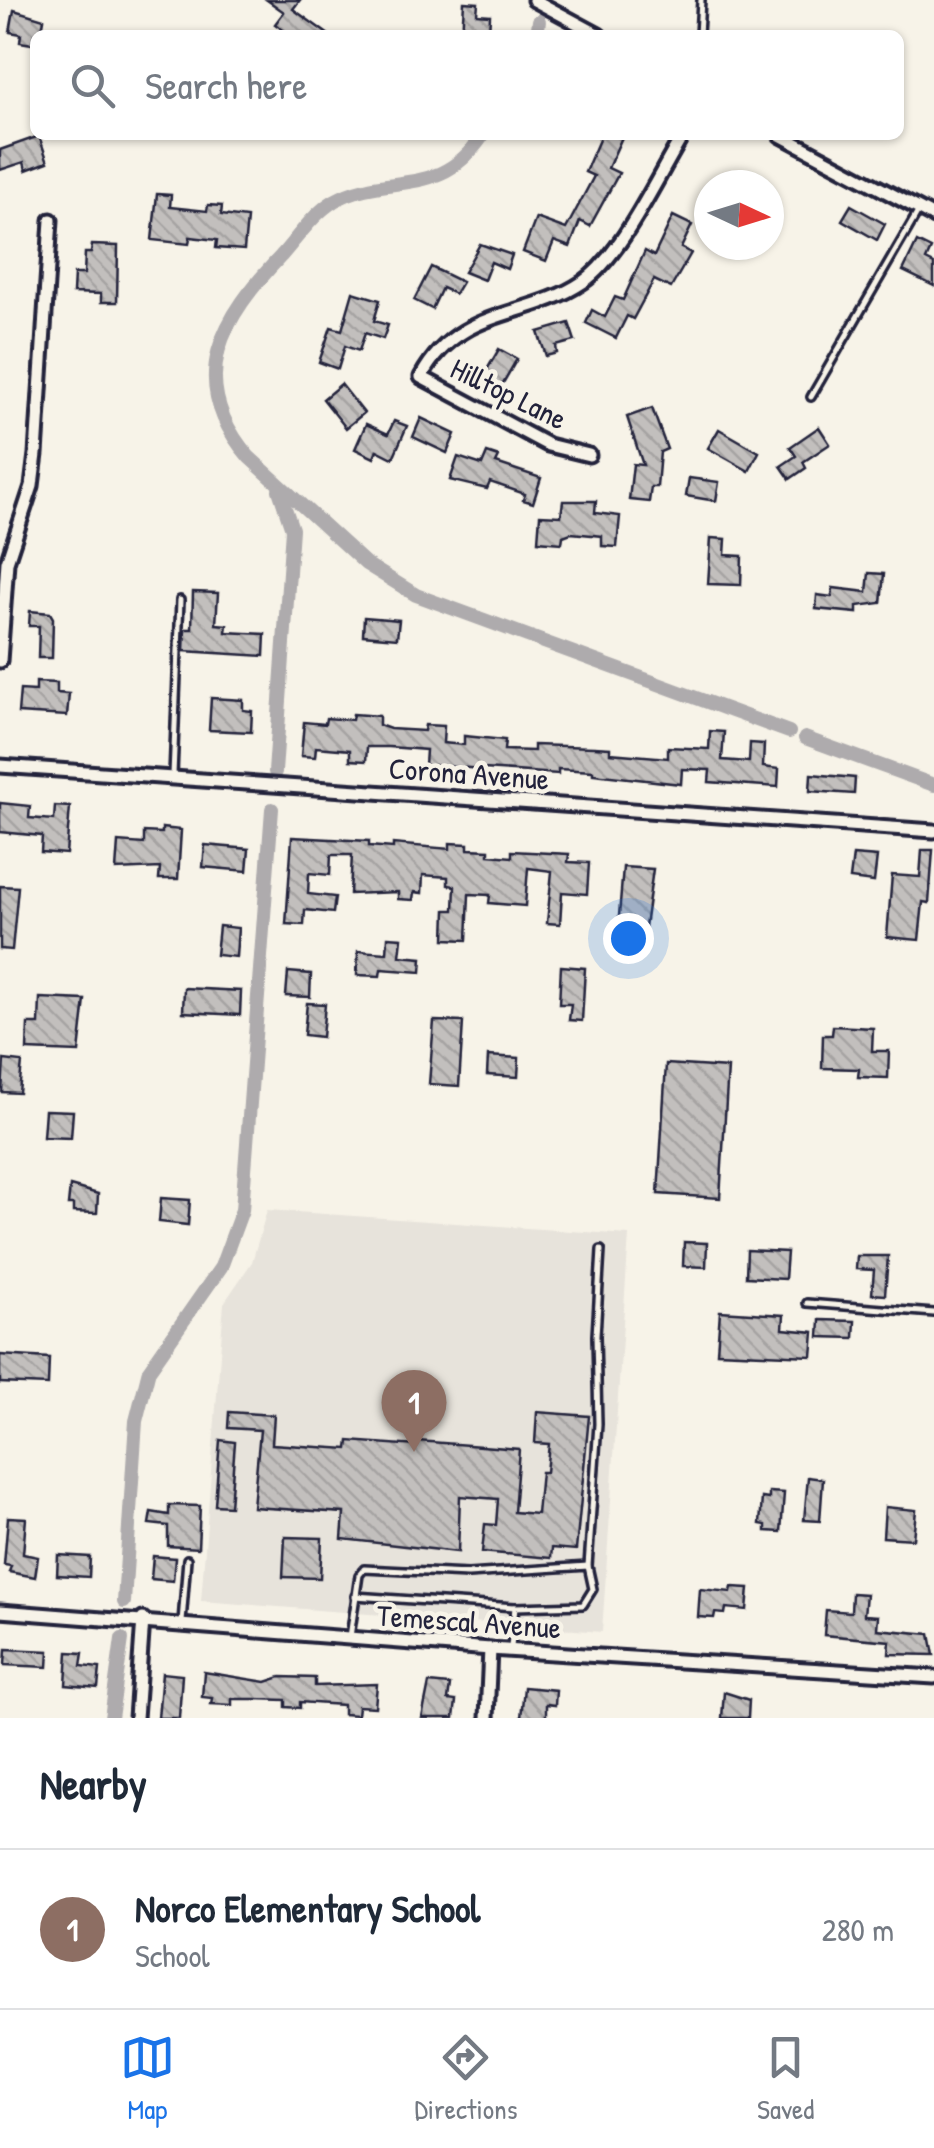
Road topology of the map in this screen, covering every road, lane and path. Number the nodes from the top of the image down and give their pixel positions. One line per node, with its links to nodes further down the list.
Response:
1 (534, 0): 3 (street)
2 (701, 0): 4 (lane)
3 (590, 30)
4 (699, 30)
5 (680, 140): 11 (street, Hilltop Lane)
6 (789, 140): 7 (street)
7 (919, 210): 8 (street); 10 (lane)
8 (934, 217)
9 (51, 220): 13 (street)
10 (811, 397)
11 (590, 455)
12 (180, 600): 15 (lane)
13 (0, 661)
14 (0, 766): 15 (street, Corona Avenue)
15 (173, 778): 16 (street, Corona Avenue)
16 (934, 831)
17 (601, 1250): 21 (lane)
18 (807, 1303): 19 (lane)
19 (934, 1312)
20 (187, 1559): 26 (lane)
21 (588, 1566): 22 (lane); 23 (lane)
22 (355, 1596): 23 (lane); 27 (lane)
23 (515, 1607): 29 (lane)
24 (0, 1610): 25 (street, Temescal Avenue)
25 (143, 1619): 26 (street, Temescal Avenue); 31 (street)
26 (182, 1622): 27 (street, Temescal Avenue)
27 (350, 1637): 28 (street, Temescal Avenue)
28 (490, 1649): 29 (street, Temescal Avenue); 32 (street)
29 (510, 1650): 30 (street, Temescal Avenue)
30 (934, 1676)
31 (136, 1718)
32 (487, 1718)

